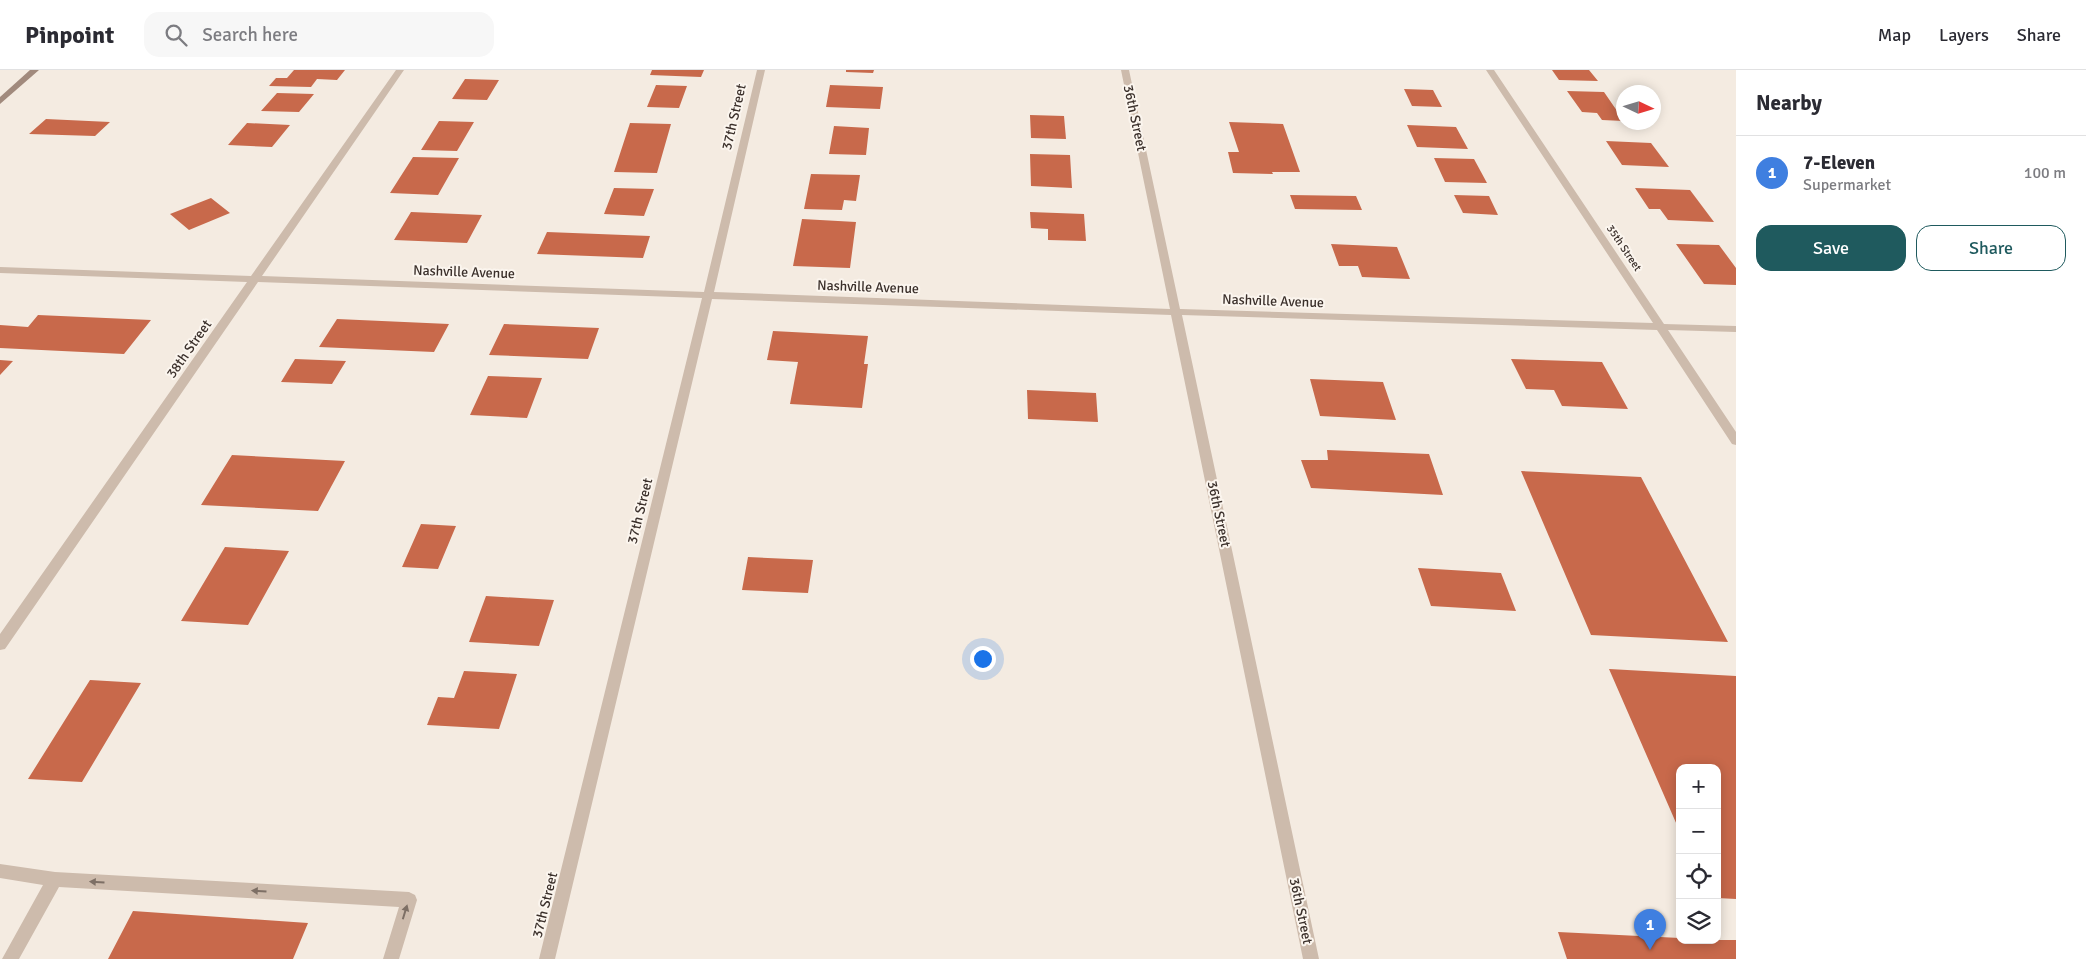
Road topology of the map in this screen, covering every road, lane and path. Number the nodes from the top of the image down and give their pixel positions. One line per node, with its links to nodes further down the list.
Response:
1 (35, 70): 6 (street)
2 (400, 70): 8 (street, 38th Street)
3 (761, 70): 9 (street, 37th Street)
4 (1125, 70): 10 (street, 36th Street)
5 (1490, 70): 11 (street, 35th Street)
6 (0, 101)
7 (0, 270): 8 (street, Nashville Avenue)
8 (257, 278): 9 (street, Nashville Avenue); 14 (street, 38th Street)
9 (708, 295): 10 (street, Nashville Avenue); 19 (street, 37th Street)
10 (1176, 312): 11 (street, Nashville Avenue); 20 (street, 36th Street)
11 (1662, 326): 12 (street, Nashville Avenue); 13 (street, 35th Street)
12 (1736, 329)
13 (1736, 440)
14 (0, 645)
15 (0, 871): 16 (street)
16 (55, 879): 17 (street); 18 (street, one-way to 16)
17 (10, 959)
18 (390, 959)
19 (547, 959)
20 (1311, 959)

